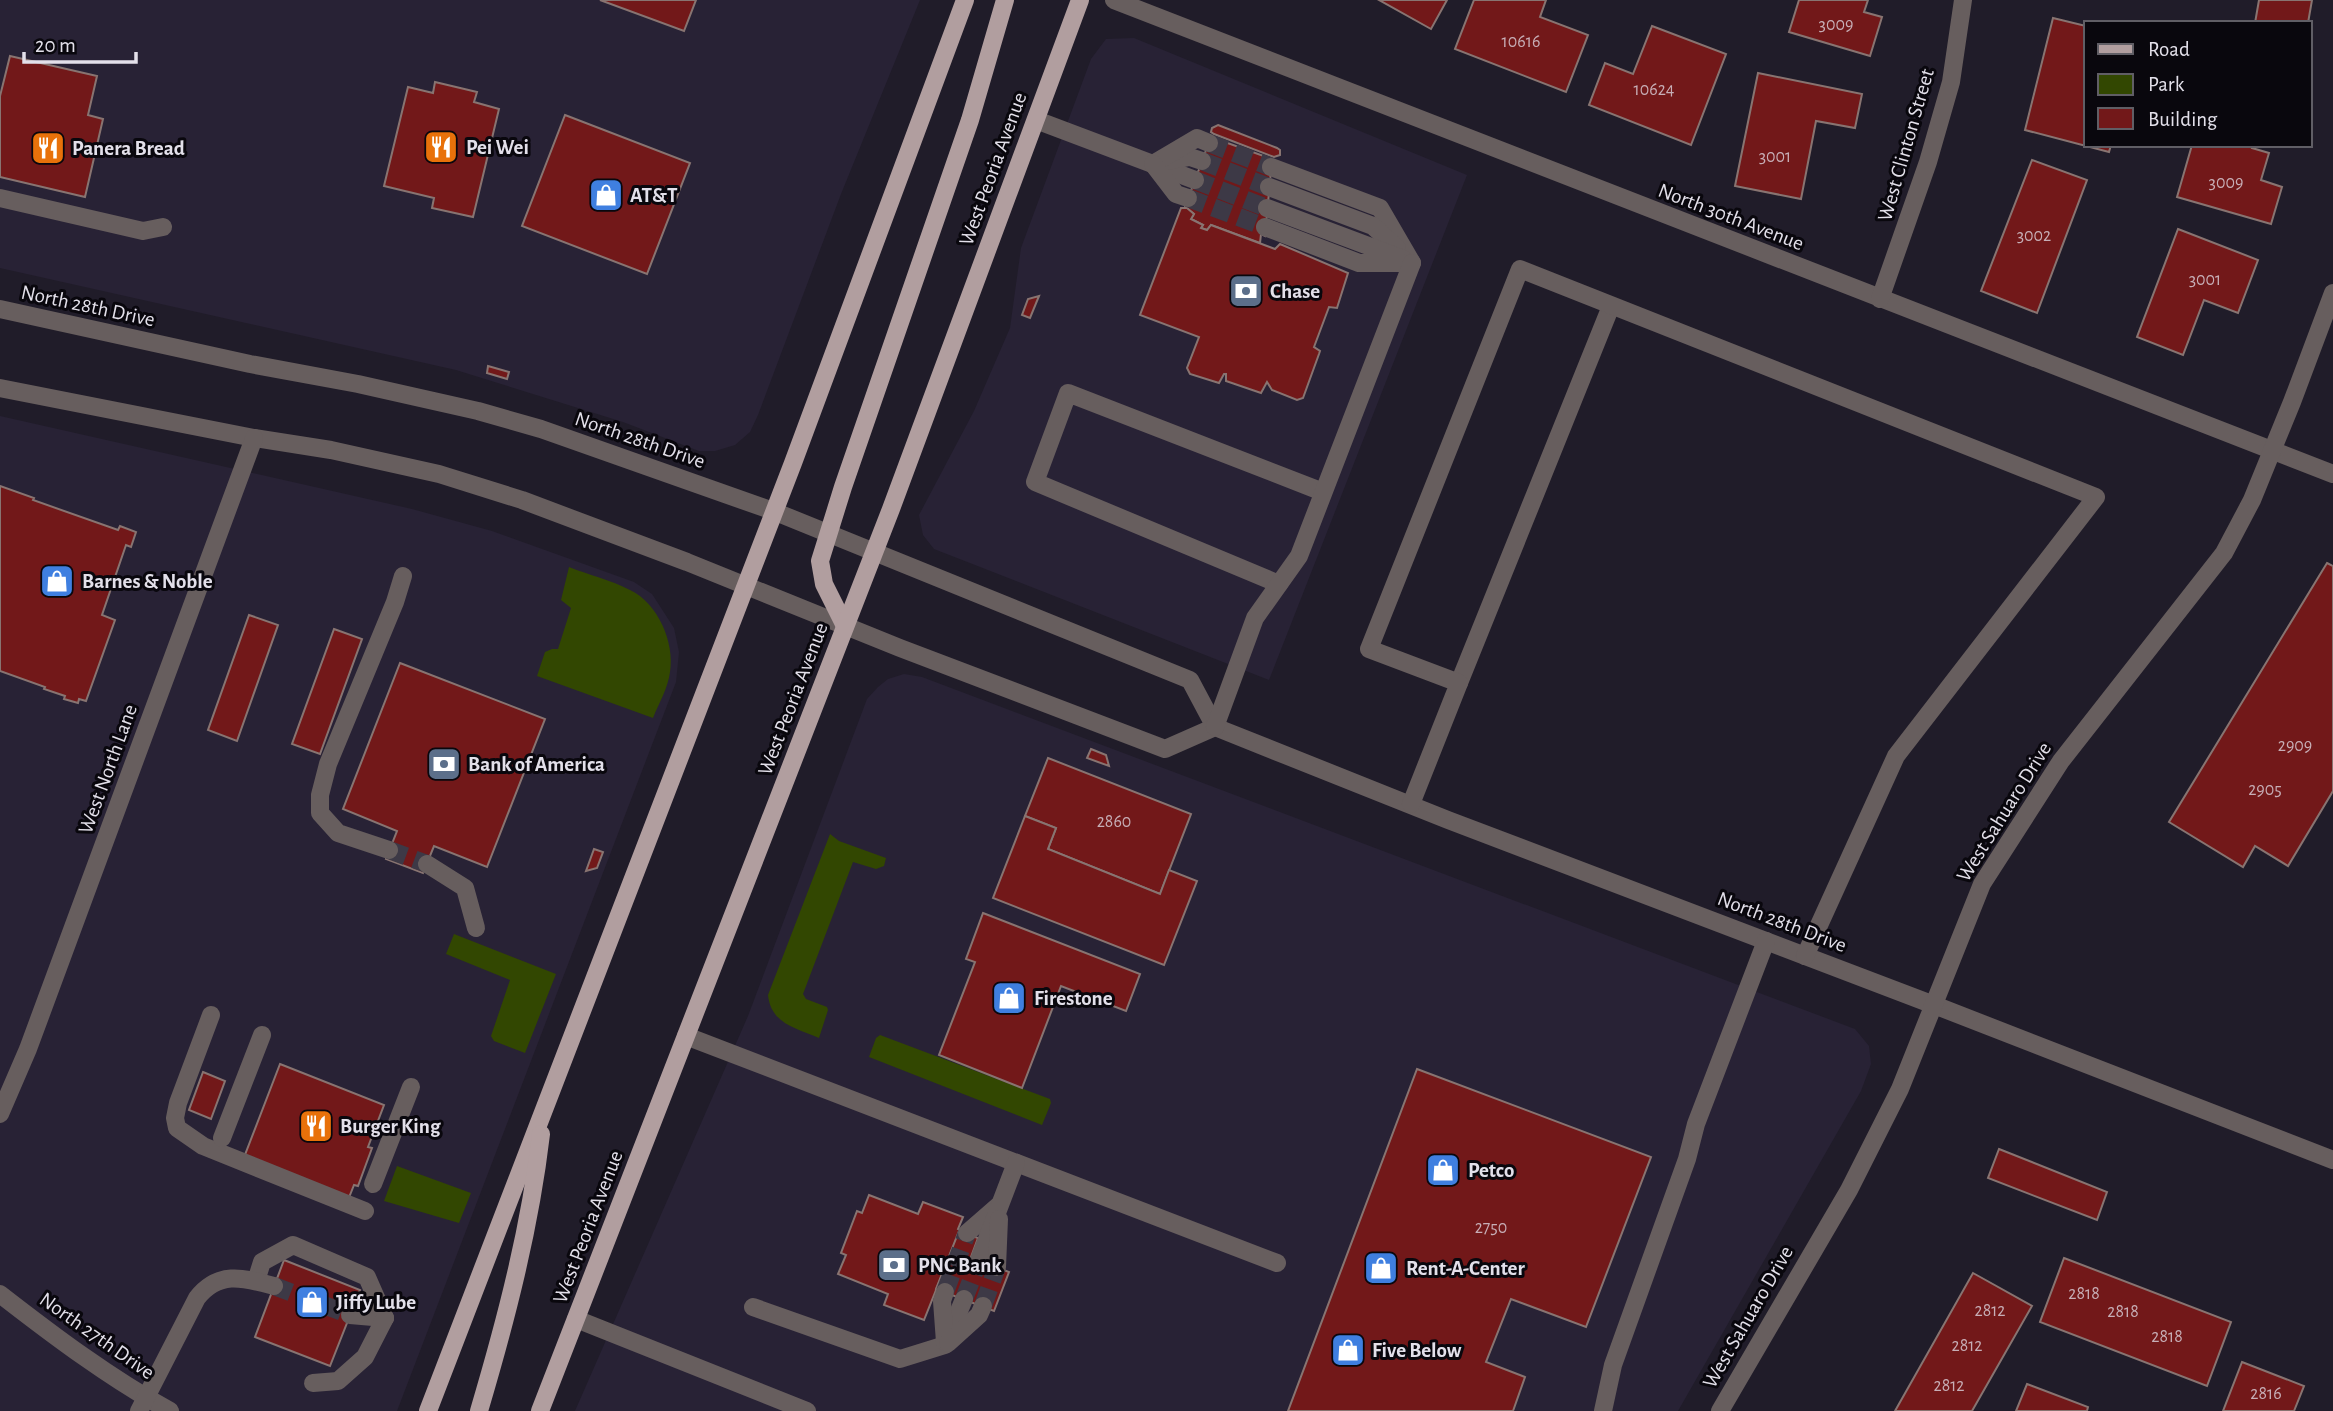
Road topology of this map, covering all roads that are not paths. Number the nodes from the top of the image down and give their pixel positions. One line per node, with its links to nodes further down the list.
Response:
1 (965, 0): 28 (main road)
2 (1005, 0): 29 (main road)
3 (1080, 0): 6 (main road, West Peoria Avenue)
4 (1114, 0): 20 (street, North 30th Avenue)
5 (1963, 0): 20 (street, West Clinton Street)
6 (1036, 120): 9 (street); 30 (main road, West Peoria Avenue)
7 (1209, 143): 9 (street)
8 (1202, 161): 9 (street)
9 (1153, 164): 11 (street); 14 (street)
10 (1271, 167): 18 (street)
11 (1195, 180)
12 (1269, 187): 18 (street)
13 (0, 198): 16 (street)
14 (1188, 198)
15 (1268, 208): 18 (street)
16 (163, 227)
17 (1265, 227): 18 (street)
18 (1412, 263): 27 (street)
19 (2333, 293): 25 (street, West Sahuaro Drive)
20 (1880, 299): 25 (street, North 30th Avenue)
21 (1611, 306): 35 (street); 35 (street); 42 (street)
22 (0, 309): 28 (street, North 28th Drive)
23 (0, 388): 24 (street)
24 (254, 438): 33 (street); 49 (street, West North Lane)
25 (2273, 450): 26 (street, North 30th Avenue); 43 (street, West Sahuaro Drive)
26 (2333, 474)
27 (1323, 492): 32 (street); 32 (street)
28 (773, 511): 29 (street, North 28th Drive); 33 (main road)
29 (828, 533): 30 (street, North 28th Drive); 34 (main road)
30 (874, 552): 34 (main road, West Peoria Avenue); 36 (street, North 28th Drive)
31 (403, 576): 38 (street)
32 (1279, 584): 36 (street)
33 (745, 585): 34 (street); 48 (main road)
34 (845, 626): 36 (street); 46 (main road, West Peoria Avenue)
35 (1459, 683): 37 (street)
36 (1215, 727): 37 (street, North 28th Drive)
37 (1411, 804): 41 (street, North 28th Drive)
38 (389, 850)
39 (426, 864): 40 (street)
40 (476, 928)
41 (1766, 941): 42 (street, North 28th Drive); 78 (street)
42 (1805, 956): 43 (street, North 28th Drive)
43 (1934, 1004): 51 (street, North 28th Drive); 79 (street, West Sahuaro Drive)
44 (211, 1015): 55 (street)
45 (262, 1035): 50 (street)
46 (686, 1036): 52 (street); 69 (main road, West Peoria Avenue)
47 (411, 1087): 53 (street)
48 (544, 1106): 74 (main road); 75 (main road)
49 (0, 1114)
50 (222, 1139)
51 (2333, 1160)
52 (1016, 1163): 54 (street); 58 (street)
53 (373, 1184)
54 (1000, 1205): 56 (street); 57 (street); 59 (street)
55 (365, 1211)
56 (967, 1233)
57 (979, 1260)
58 (1277, 1263)
59 (997, 1267)
60 (256, 1281): 61 (street); 68 (street); 72 (street)
61 (274, 1286)
62 (945, 1292): 70 (street)
63 (0, 1294): 72 (street, North 27th Drive)
64 (964, 1299): 70 (street)
65 (753, 1307): 70 (street)
66 (983, 1307): 70 (street)
67 (350, 1315): 68 (street)
68 (385, 1318): 71 (street)
69 (576, 1319): 76 (main road, West Peoria Avenue); 77 (street)
70 (945, 1345)
71 (313, 1382)
72 (142, 1404): 73 (street, North 27th Drive)
73 (170, 1411)
74 (428, 1411)
75 (479, 1411)
76 (540, 1411)
77 (807, 1411)
78 (1603, 1411)
79 (1720, 1411)

